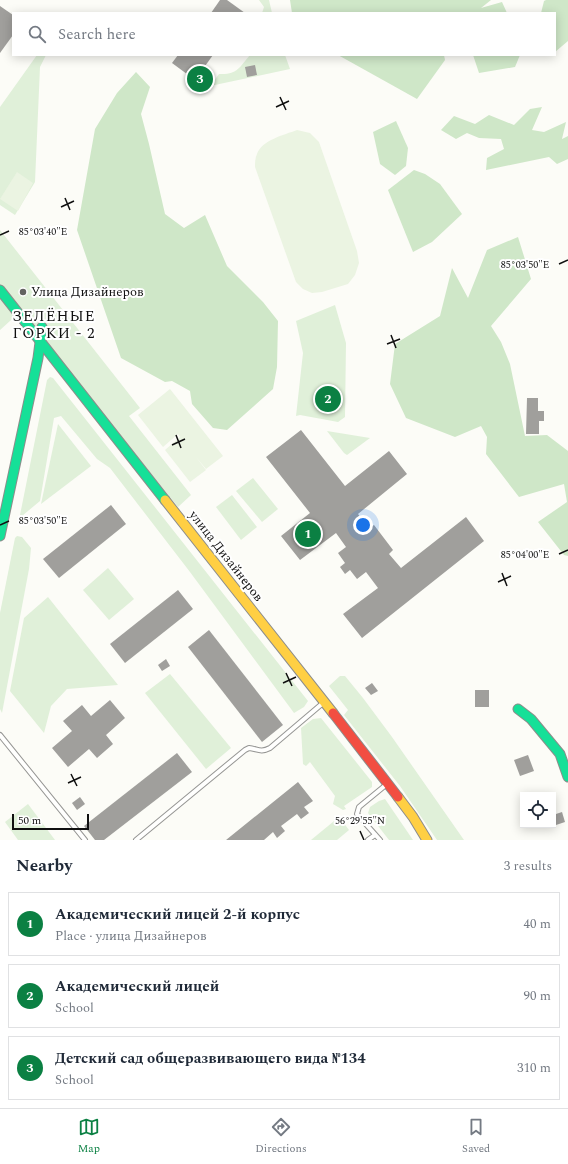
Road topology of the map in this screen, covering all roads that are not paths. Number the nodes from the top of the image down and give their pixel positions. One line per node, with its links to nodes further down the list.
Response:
1 (0, 290): 3 (street, улица Дизайнеров)
2 (42, 327): 3 (street)
3 (40, 341): 4 (street); 6 (street, улица Дизайнеров)
4 (1, 520): 5 (street)
5 (0, 536)
6 (324, 702): 10 (street, улица Дизайнеров); 13 (lane)
7 (518, 709): 9 (street)
8 (0, 735): 12 (lane)
9 (568, 777)
10 (388, 783): 11 (lane); 16 (street, улица Дизайнеров)
11 (375, 835): 14 (lane); 15 (lane)
12 (85, 840)
13 (136, 840)
14 (368, 840)
15 (380, 840)
16 (427, 840)

